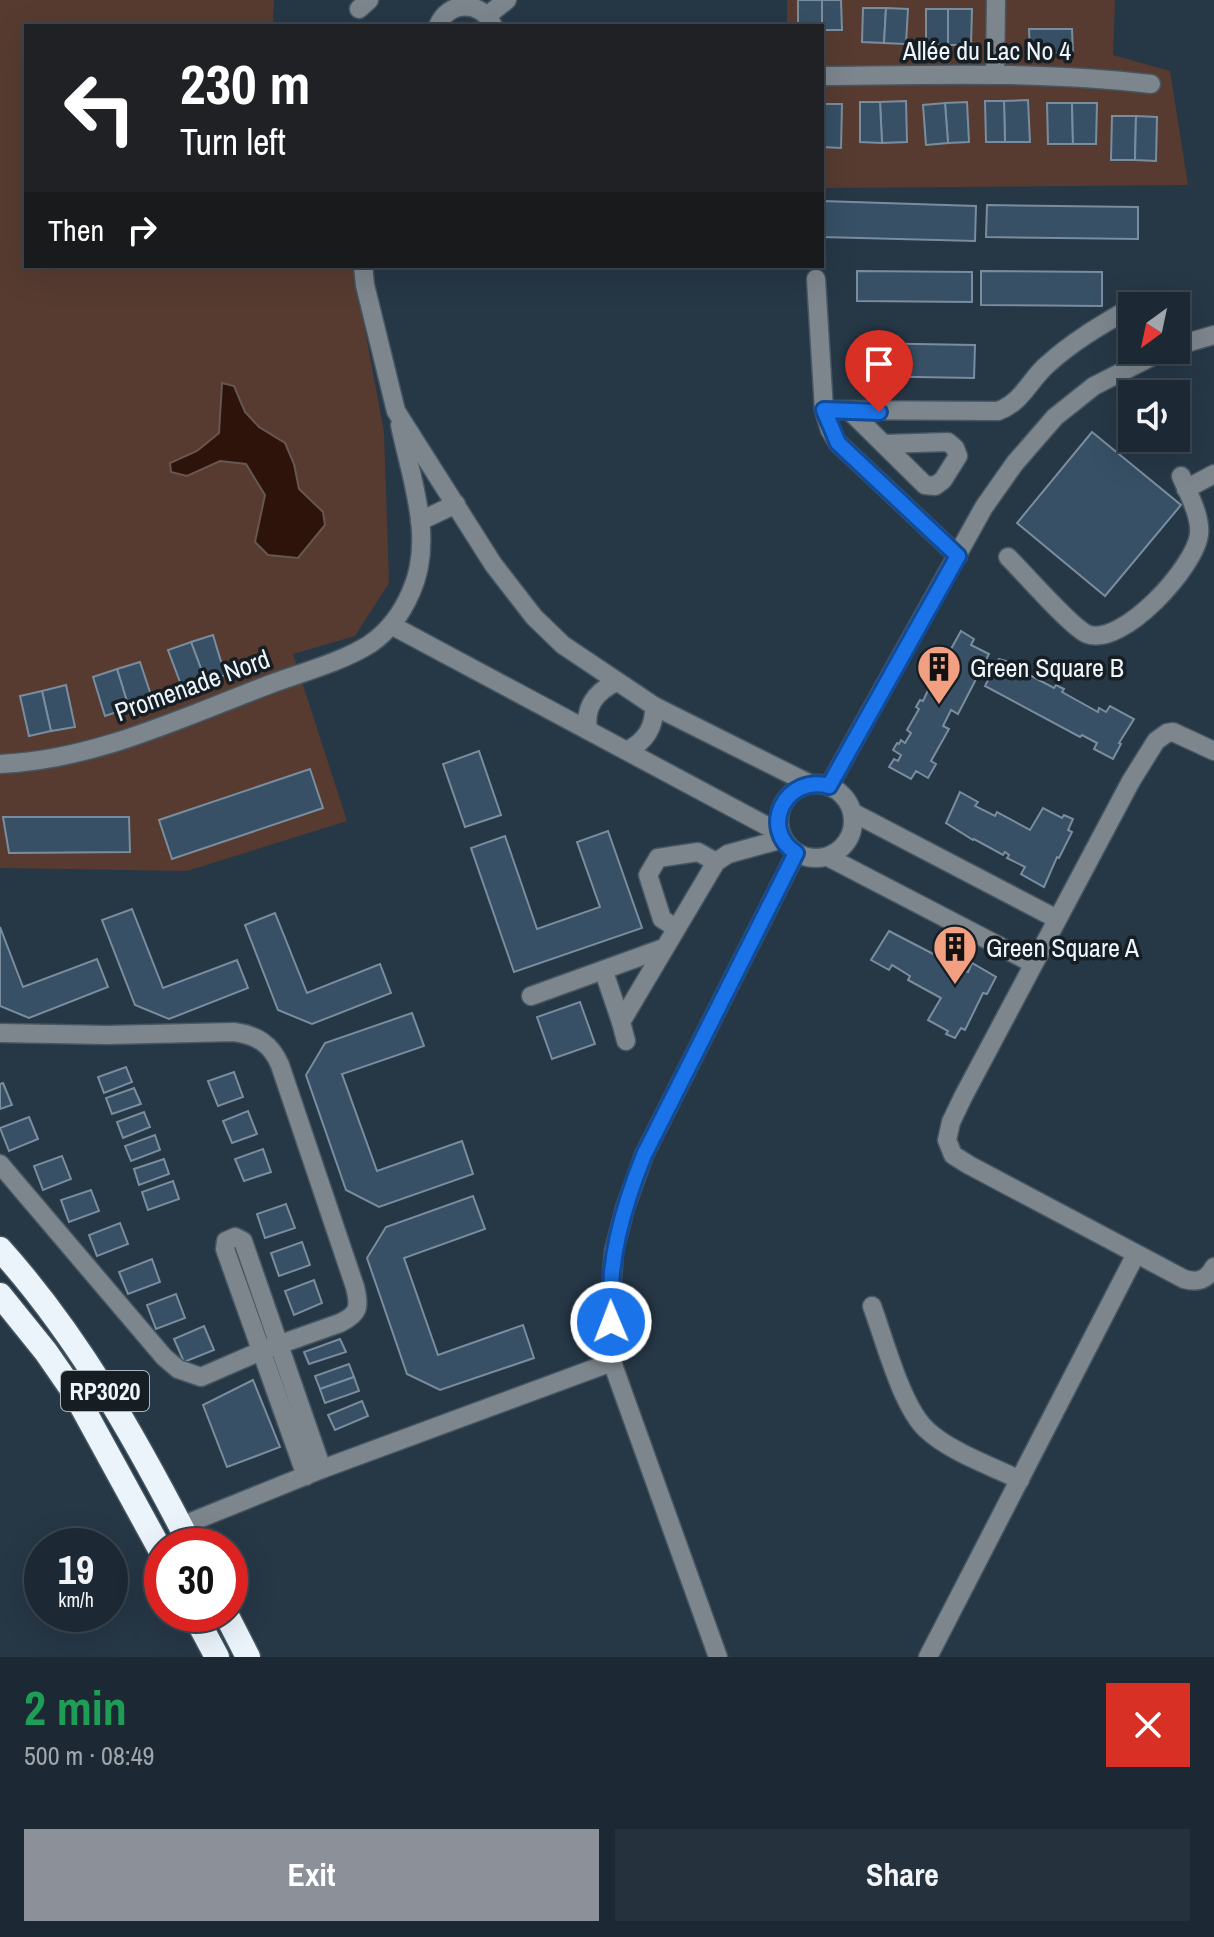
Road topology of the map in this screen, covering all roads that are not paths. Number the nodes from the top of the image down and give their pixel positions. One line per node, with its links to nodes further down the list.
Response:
1 (507, 0): 5 (street)
2 (996, 0): 6 (street)
3 (459, 2): 4 (street); 5 (street)
4 (437, 14)
5 (491, 21)
6 (995, 74): 7 (street, Allée du Lac No 4); 8 (street, Allée du Lac No 4)
7 (824, 76)
8 (1151, 84)
9 (363, 268): 16 (street)
10 (816, 279): 15 (street)
11 (1118, 315): 17 (street)
12 (1214, 335): 13 (street)
13 (1190, 342)
14 (1137, 364): 22 (street)
15 (824, 410): 17 (street); 22 (street)
16 (396, 411): 20 (street); 21 (street)
17 (851, 412): 18 (street)
18 (884, 444)
19 (1214, 474): 23 (street)
20 (456, 504): 21 (street); 25 (street)
21 (420, 521): 24 (street)
22 (958, 556): 32 (street)
23 (1008, 557)
24 (391, 625): 27 (street); 30 (street, Promenade Nord)
25 (616, 682): 26 (street); 27 (street)
26 (654, 706): 28 (street); 31 (street)
27 (588, 730): 28 (street)
28 (628, 750): 34 (street)
29 (1214, 751): 38 (street)
30 (0, 764)
31 (810, 784): 32 (street); 34 (street)
32 (829, 786): 33 (street)
33 (852, 812): 36 (street); 38 (street)
34 (781, 836): 35 (street); 37 (street)
35 (796, 853): 36 (street); 54 (street)
36 (828, 857): 41 (street)
37 (716, 862): 39 (street); 39 (street)
38 (1057, 919): 41 (street)
39 (676, 928): 40 (street)
40 (664, 948): 42 (street); 44 (street)
41 (1032, 963): 49 (street)
42 (604, 972): 43 (street); 44 (street)
43 (531, 996)
44 (621, 1022): 46 (street)
45 (0, 1033): 53 (street)
46 (626, 1041)
47 (0, 1164): 53 (street)
48 (0, 1249): 58 (highway, RP3020)
49 (1136, 1254): 50 (street); 56 (street)
50 (1214, 1267)
51 (0, 1295): 57 (highway, RP3020)
52 (872, 1306): 56 (street)
53 (270, 1348): 53 (street); 55 (street)
54 (612, 1362): 55 (street); 64 (street)
55 (314, 1472): 59 (street)
56 (1020, 1480): 65 (street)
57 (148, 1528)
58 (182, 1528)
59 (202, 1528)
60 (204, 1632): 62 (highway)
61 (235, 1632): 63 (highway)
62 (217, 1657)
63 (248, 1657)
64 (718, 1657)
65 (928, 1657)

